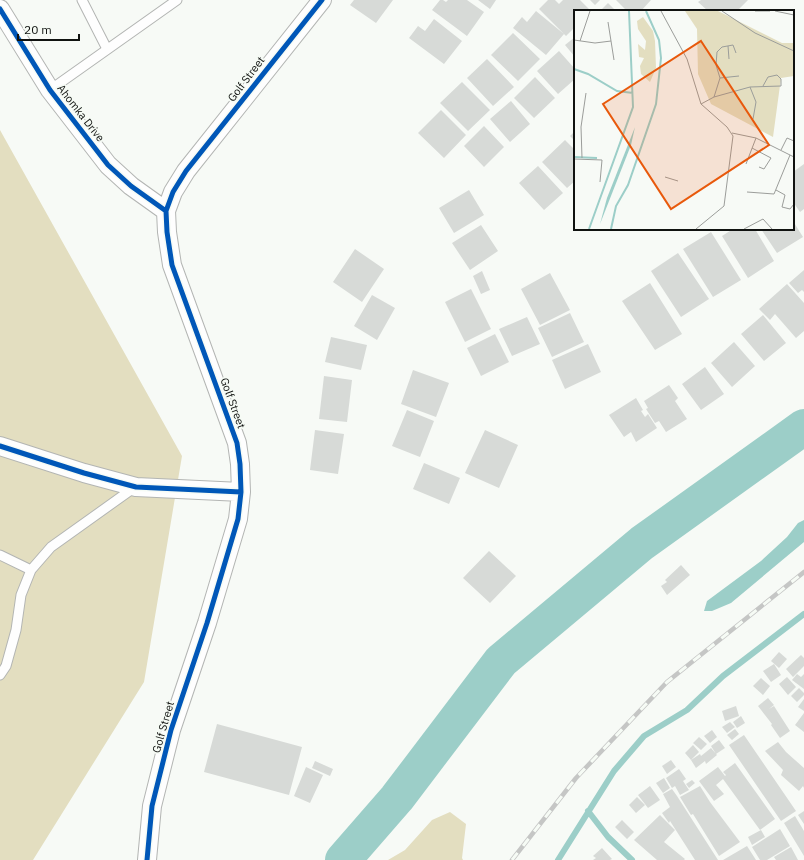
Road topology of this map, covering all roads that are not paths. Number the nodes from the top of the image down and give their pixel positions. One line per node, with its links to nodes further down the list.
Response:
1 (82, 0): 5 (lane)
2 (177, 0): 5 (lane)
3 (322, 0): 7 (street, Golf Street)
4 (0, 9): 6 (street, Ahomka Drive)
5 (107, 49): 6 (lane)
6 (50, 90): 7 (street, Ahomka Drive)
7 (166, 211): 10 (street, Golf Street)
8 (0, 446): 9 (street)
9 (136, 487): 10 (street); 12 (lane)
10 (241, 492): 14 (street, Golf Street)
11 (0, 555): 12 (lane)
12 (31, 570): 13 (lane)
13 (0, 675)
14 (147, 860)

